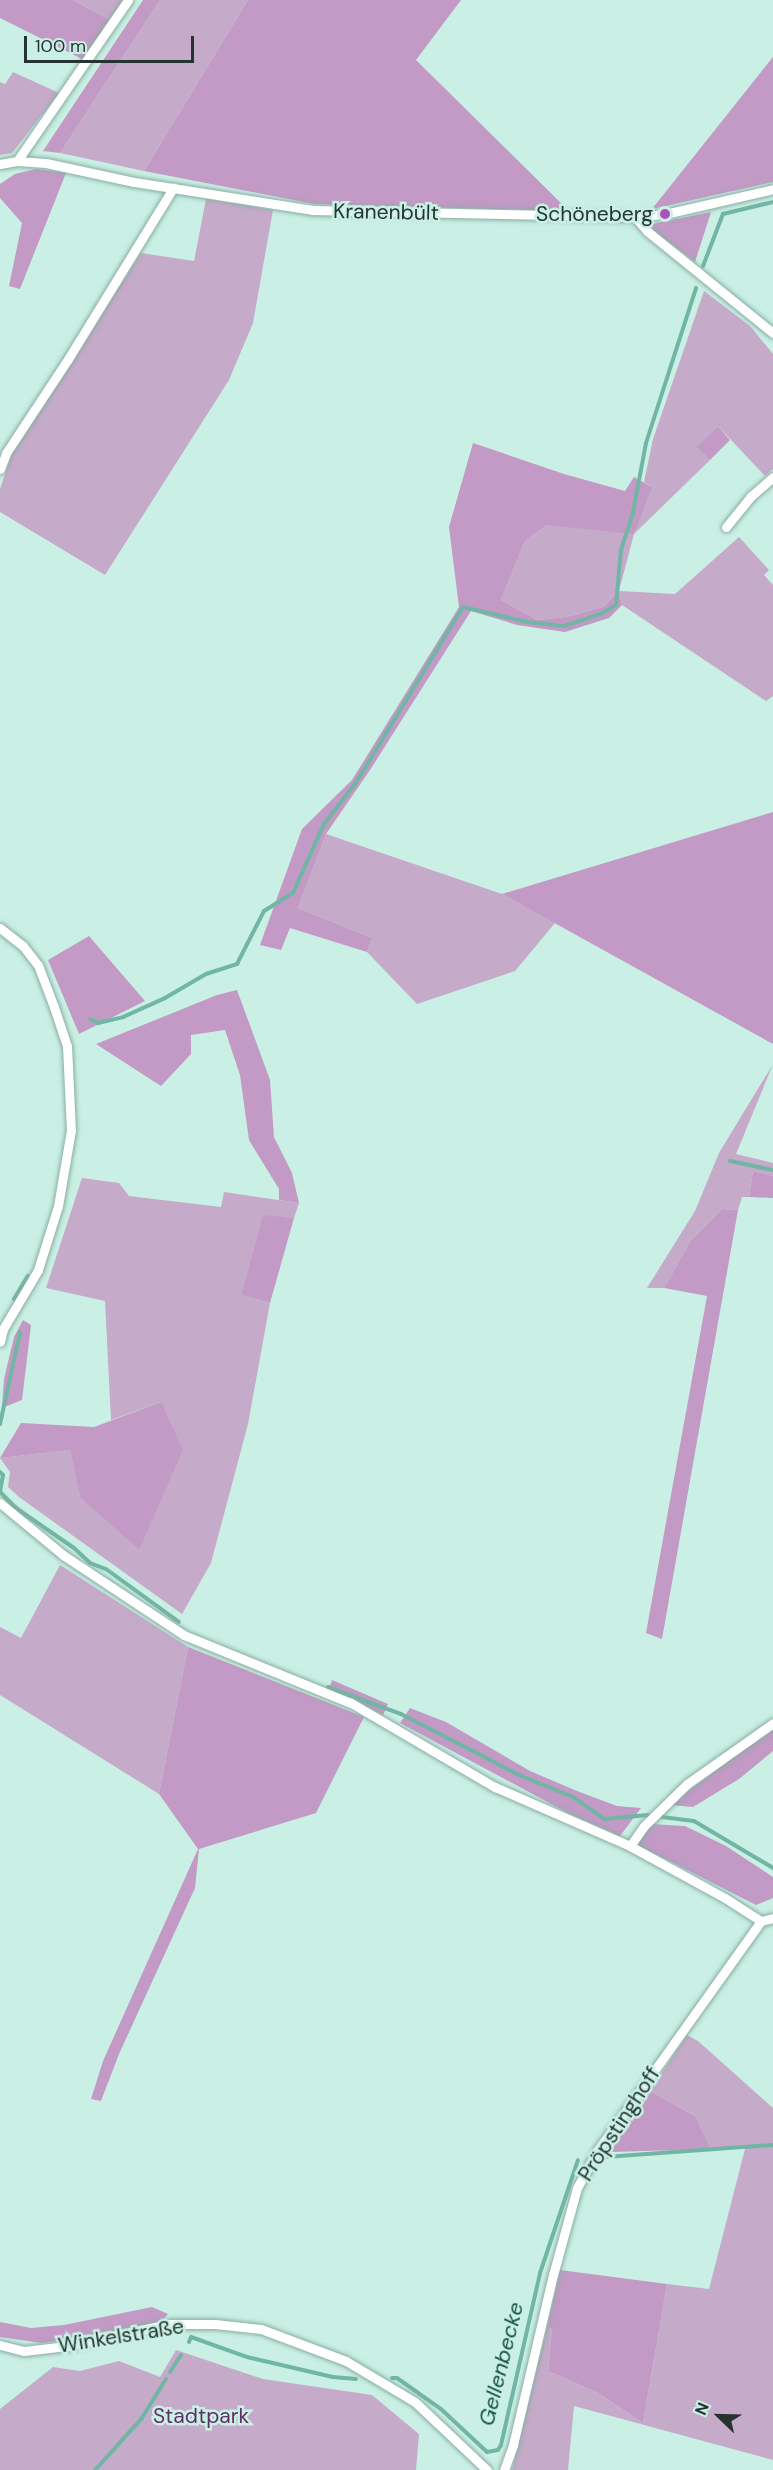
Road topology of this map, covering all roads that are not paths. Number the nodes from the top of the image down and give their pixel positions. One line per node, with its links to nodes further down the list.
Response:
1 (128, 0): 2 (street)
2 (17, 161): 3 (street, Kranenbült); 4 (street, Kranenbült)
3 (0, 164)
4 (173, 188): 6 (street, Kranenbült); 8 (street)
5 (773, 189): 6 (street, Kranenbült)
6 (636, 217): 7 (street)
7 (773, 333)
8 (0, 469)
9 (773, 477): 10 (street)
10 (726, 527)
11 (0, 928): 12 (street)
12 (0, 1342)
13 (0, 1503): 15 (street)
14 (773, 1723): 15 (street)
15 (630, 1846): 17 (street)
16 (773, 1918): 17 (street)
17 (761, 1921): 20 (street, Pröpstinghoff)
18 (0, 2345): 19 (street, Winkelstraße)
19 (487, 2470)
20 (504, 2470)

